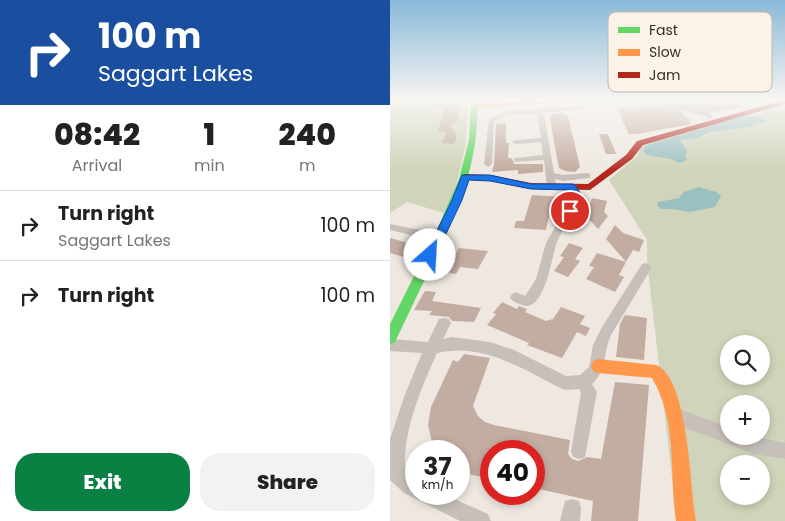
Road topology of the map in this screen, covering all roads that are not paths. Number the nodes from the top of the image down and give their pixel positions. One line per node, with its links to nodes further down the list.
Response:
1 (474, 124): 11 (street)
2 (491, 124): 9 (street)
3 (542, 124): 5 (street)
4 (703, 124): 13 (street)
5 (544, 140): 6 (street); 7 (street)
6 (516, 142)
7 (547, 157): 8 (street); 12 (street)
8 (517, 160)
9 (488, 164)
10 (587, 176): 12 (street)
11 (465, 177): 12 (street); 15 (street)
12 (551, 181): 13 (street)
13 (572, 187): 17 (street)
14 (390, 227): 15 (street)
15 (439, 238): 19 (street)
16 (646, 268): 22 (street)
17 (516, 297)
18 (444, 323): 21 (street)
19 (390, 338)
20 (390, 346): 21 (street)
21 (431, 348): 23 (street); 29 (street)
22 (598, 366): 23 (street); 24 (street)
23 (583, 382): 27 (street)
24 (676, 416): 25 (street); 32 (street)
25 (720, 432)
26 (752, 445): 28 (street)
27 (579, 451)
28 (785, 451)
29 (405, 484)
30 (447, 505): 31 (street)
31 (481, 521)
32 (686, 521)

